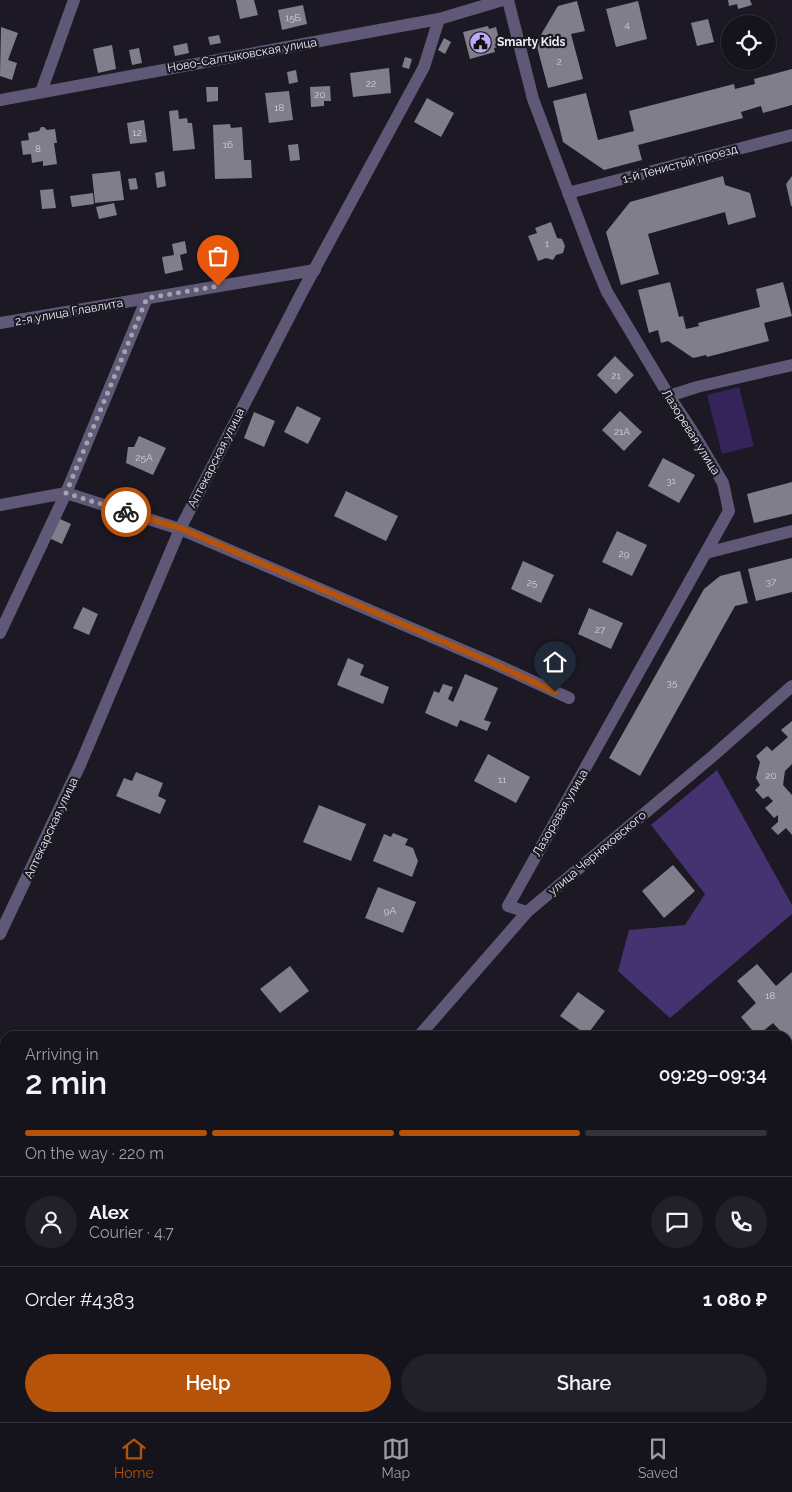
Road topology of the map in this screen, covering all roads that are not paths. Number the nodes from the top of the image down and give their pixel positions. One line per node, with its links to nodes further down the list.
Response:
1 (74, 0): 6 (street)
2 (503, 0): 4 (street, Ново-Салтыковская улица)
3 (508, 0): 9 (street, Лазоревая улица)
4 (477, 4): 5 (street, Ново-Салтыковская улица)
5 (439, 19): 6 (street, Ново-Салтыковская улица); 10 (street, Аптекарская улица)
6 (41, 92): 7 (street, Ново-Салтыковская улица)
7 (0, 100)
8 (792, 135): 9 (street, 1-й Тенистый проезд)
9 (568, 193): 14 (street, Лазоревая улица)
10 (315, 270): 11 (street, 2-я улица Главлита); 17 (street, Аптекарская улица)
11 (147, 298): 12 (street, 2-я улица Главлита); 15 (street)
12 (0, 323)
13 (792, 364): 14 (street)
14 (669, 396): 19 (street, Лазоревая улица)
15 (66, 493): 16 (street); 17 (street); 20 (street)
16 (0, 505)
17 (180, 528): 22 (street); 24 (street, Аптекарская улица)
18 (792, 531): 19 (street)
19 (706, 553): 23 (street, Лазоревая улица)
20 (0, 633)
21 (792, 686): 23 (street, улица Черняховского)
22 (569, 698)
23 (527, 912): 25 (street, улица Черняховского)
24 (0, 934)
25 (423, 1031)

